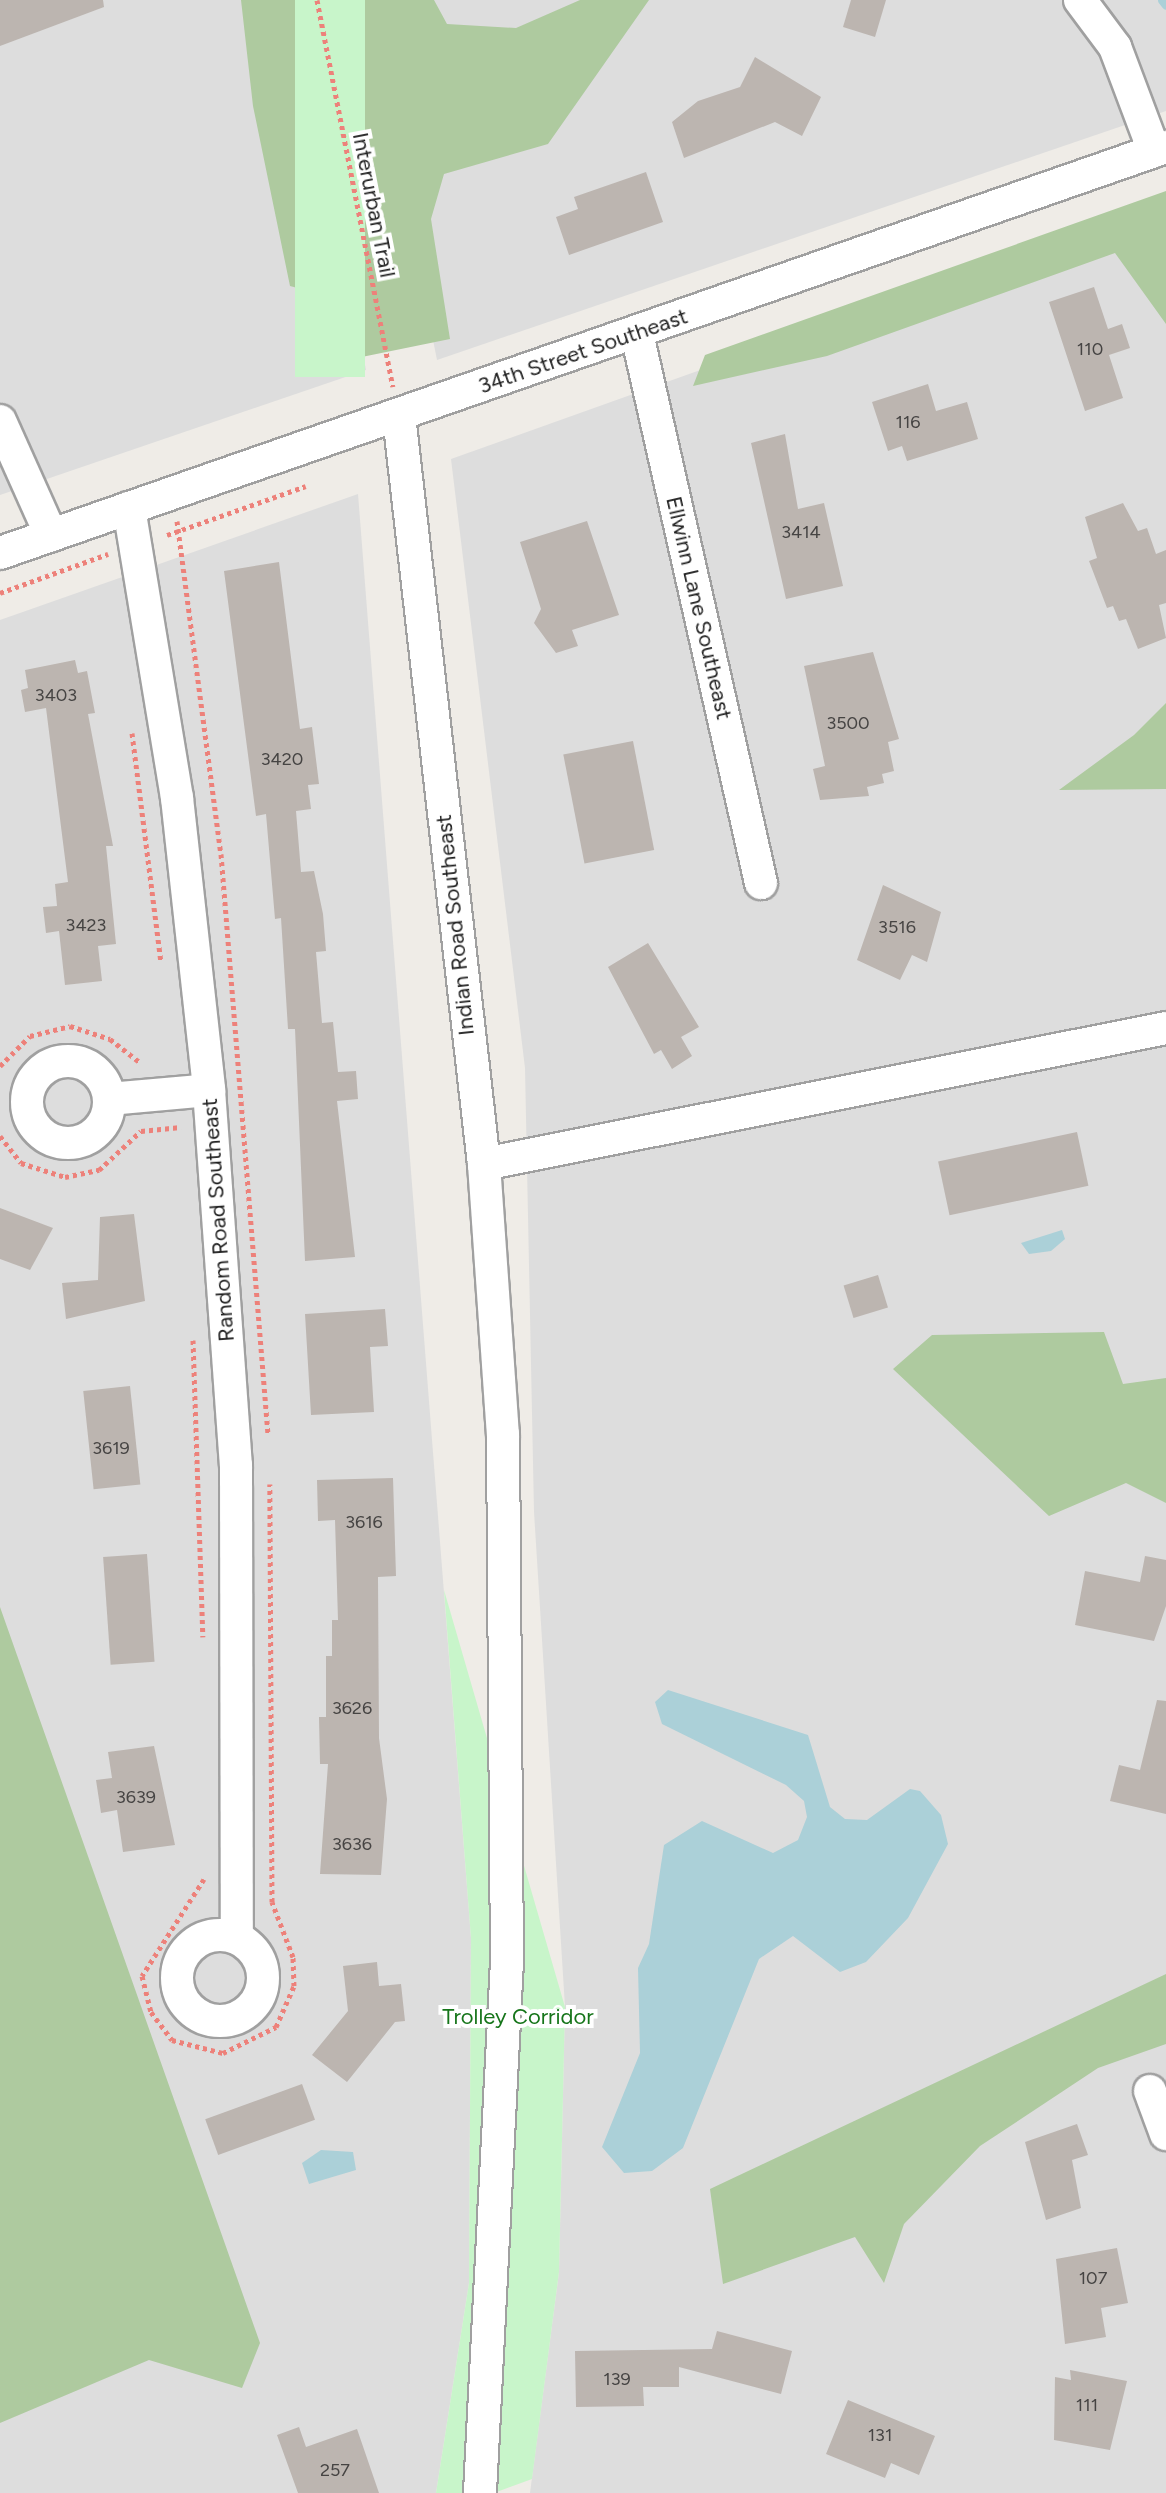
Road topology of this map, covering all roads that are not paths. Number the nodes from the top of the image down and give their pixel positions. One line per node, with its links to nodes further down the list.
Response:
1 (1080, 0): 2 (street)
2 (1160, 149): 3 (street, 34th Street Southeast)
3 (637, 334): 4 (street, 34th Street Southeast); 9 (street, Ellwinn Lane Southeast)
4 (399, 416): 6 (street, 34th Street Southeast); 13 (street, Indian Road Southeast)
5 (0, 421): 7 (street)
6 (129, 508): 7 (street, 34th Street Southeast); 11 (street, Random Road Southeast)
7 (51, 535): 8 (street, 34th Street Southeast)
8 (0, 553)
9 (761, 883)
10 (1166, 1028): 13 (street)
11 (209, 1090): 12 (street); 14 (street, Random Road Southeast)
12 (109, 1099)
13 (484, 1164): 17 (street, Indian Road Southeast)
14 (237, 1938)
15 (1150, 2091): 16 (street)
16 (1166, 2134)
17 (480, 2493)

